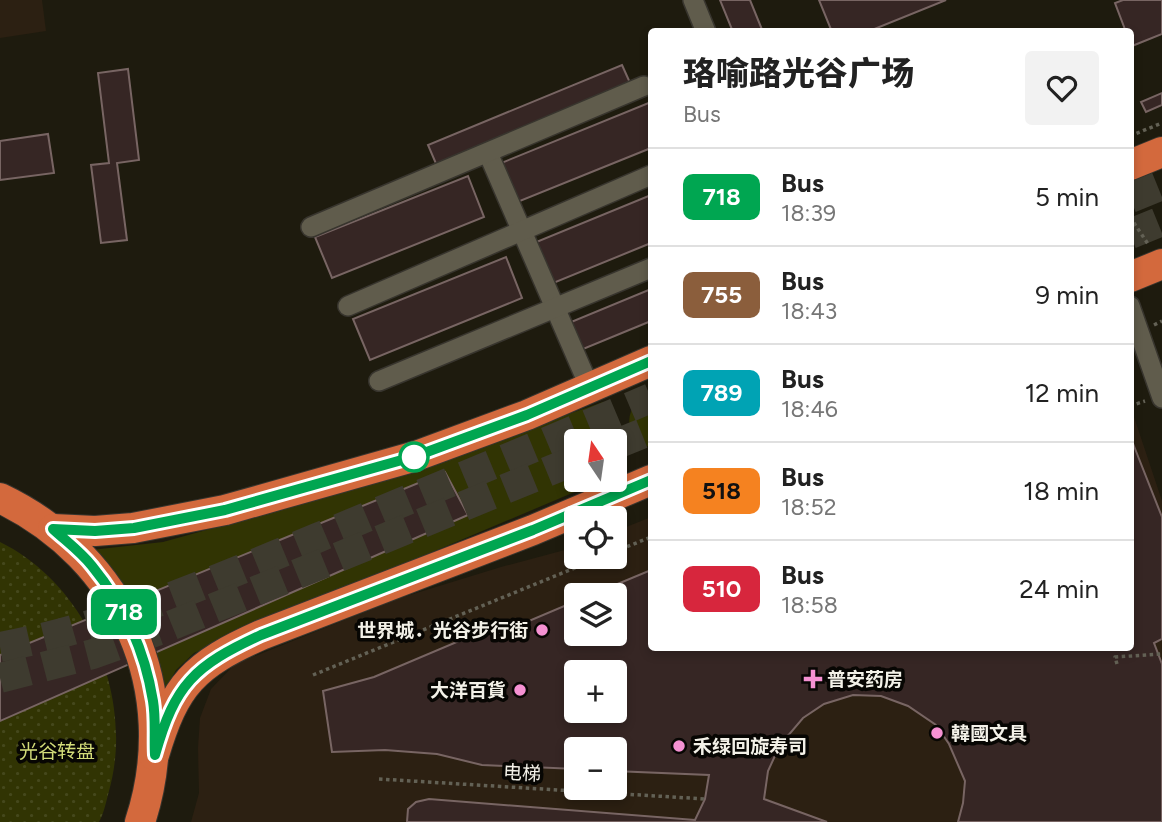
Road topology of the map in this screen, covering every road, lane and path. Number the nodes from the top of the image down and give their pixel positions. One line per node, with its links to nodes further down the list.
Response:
1 (693, 0): 2 (street)
2 (704, 28)
3 (644, 86): 5 (street)
4 (1162, 123): 6 (path)
5 (488, 153): 8 (street); 9 (street)
6 (1138, 158)
7 (648, 176): 9 (street)
8 (311, 227)
9 (523, 230): 13 (street); 14 (street)
10 (1162, 264): 12 (highway)
11 (648, 269): 14 (street)
12 (1134, 275)
13 (348, 306)
14 (557, 307): 17 (street); 18 (street)
15 (1134, 318): 19 (street)
16 (648, 362): 18 (highway)
17 (379, 381)
18 (590, 386): 22 (highway)
19 (1162, 398)
20 (648, 481): 29 (highway)
21 (0, 498): 22 (highway)
22 (53, 529): 29 (highway)
23 (648, 538): 24 (path)
24 (627, 547)
25 (572, 569): 28 (path)
26 (1161, 655): 27 (path)
27 (1117, 664)
28 (313, 675)
29 (155, 755): 32 (highway)
30 (379, 779): 31 (path, 电梯)
31 (705, 799)
32 (139, 822)

